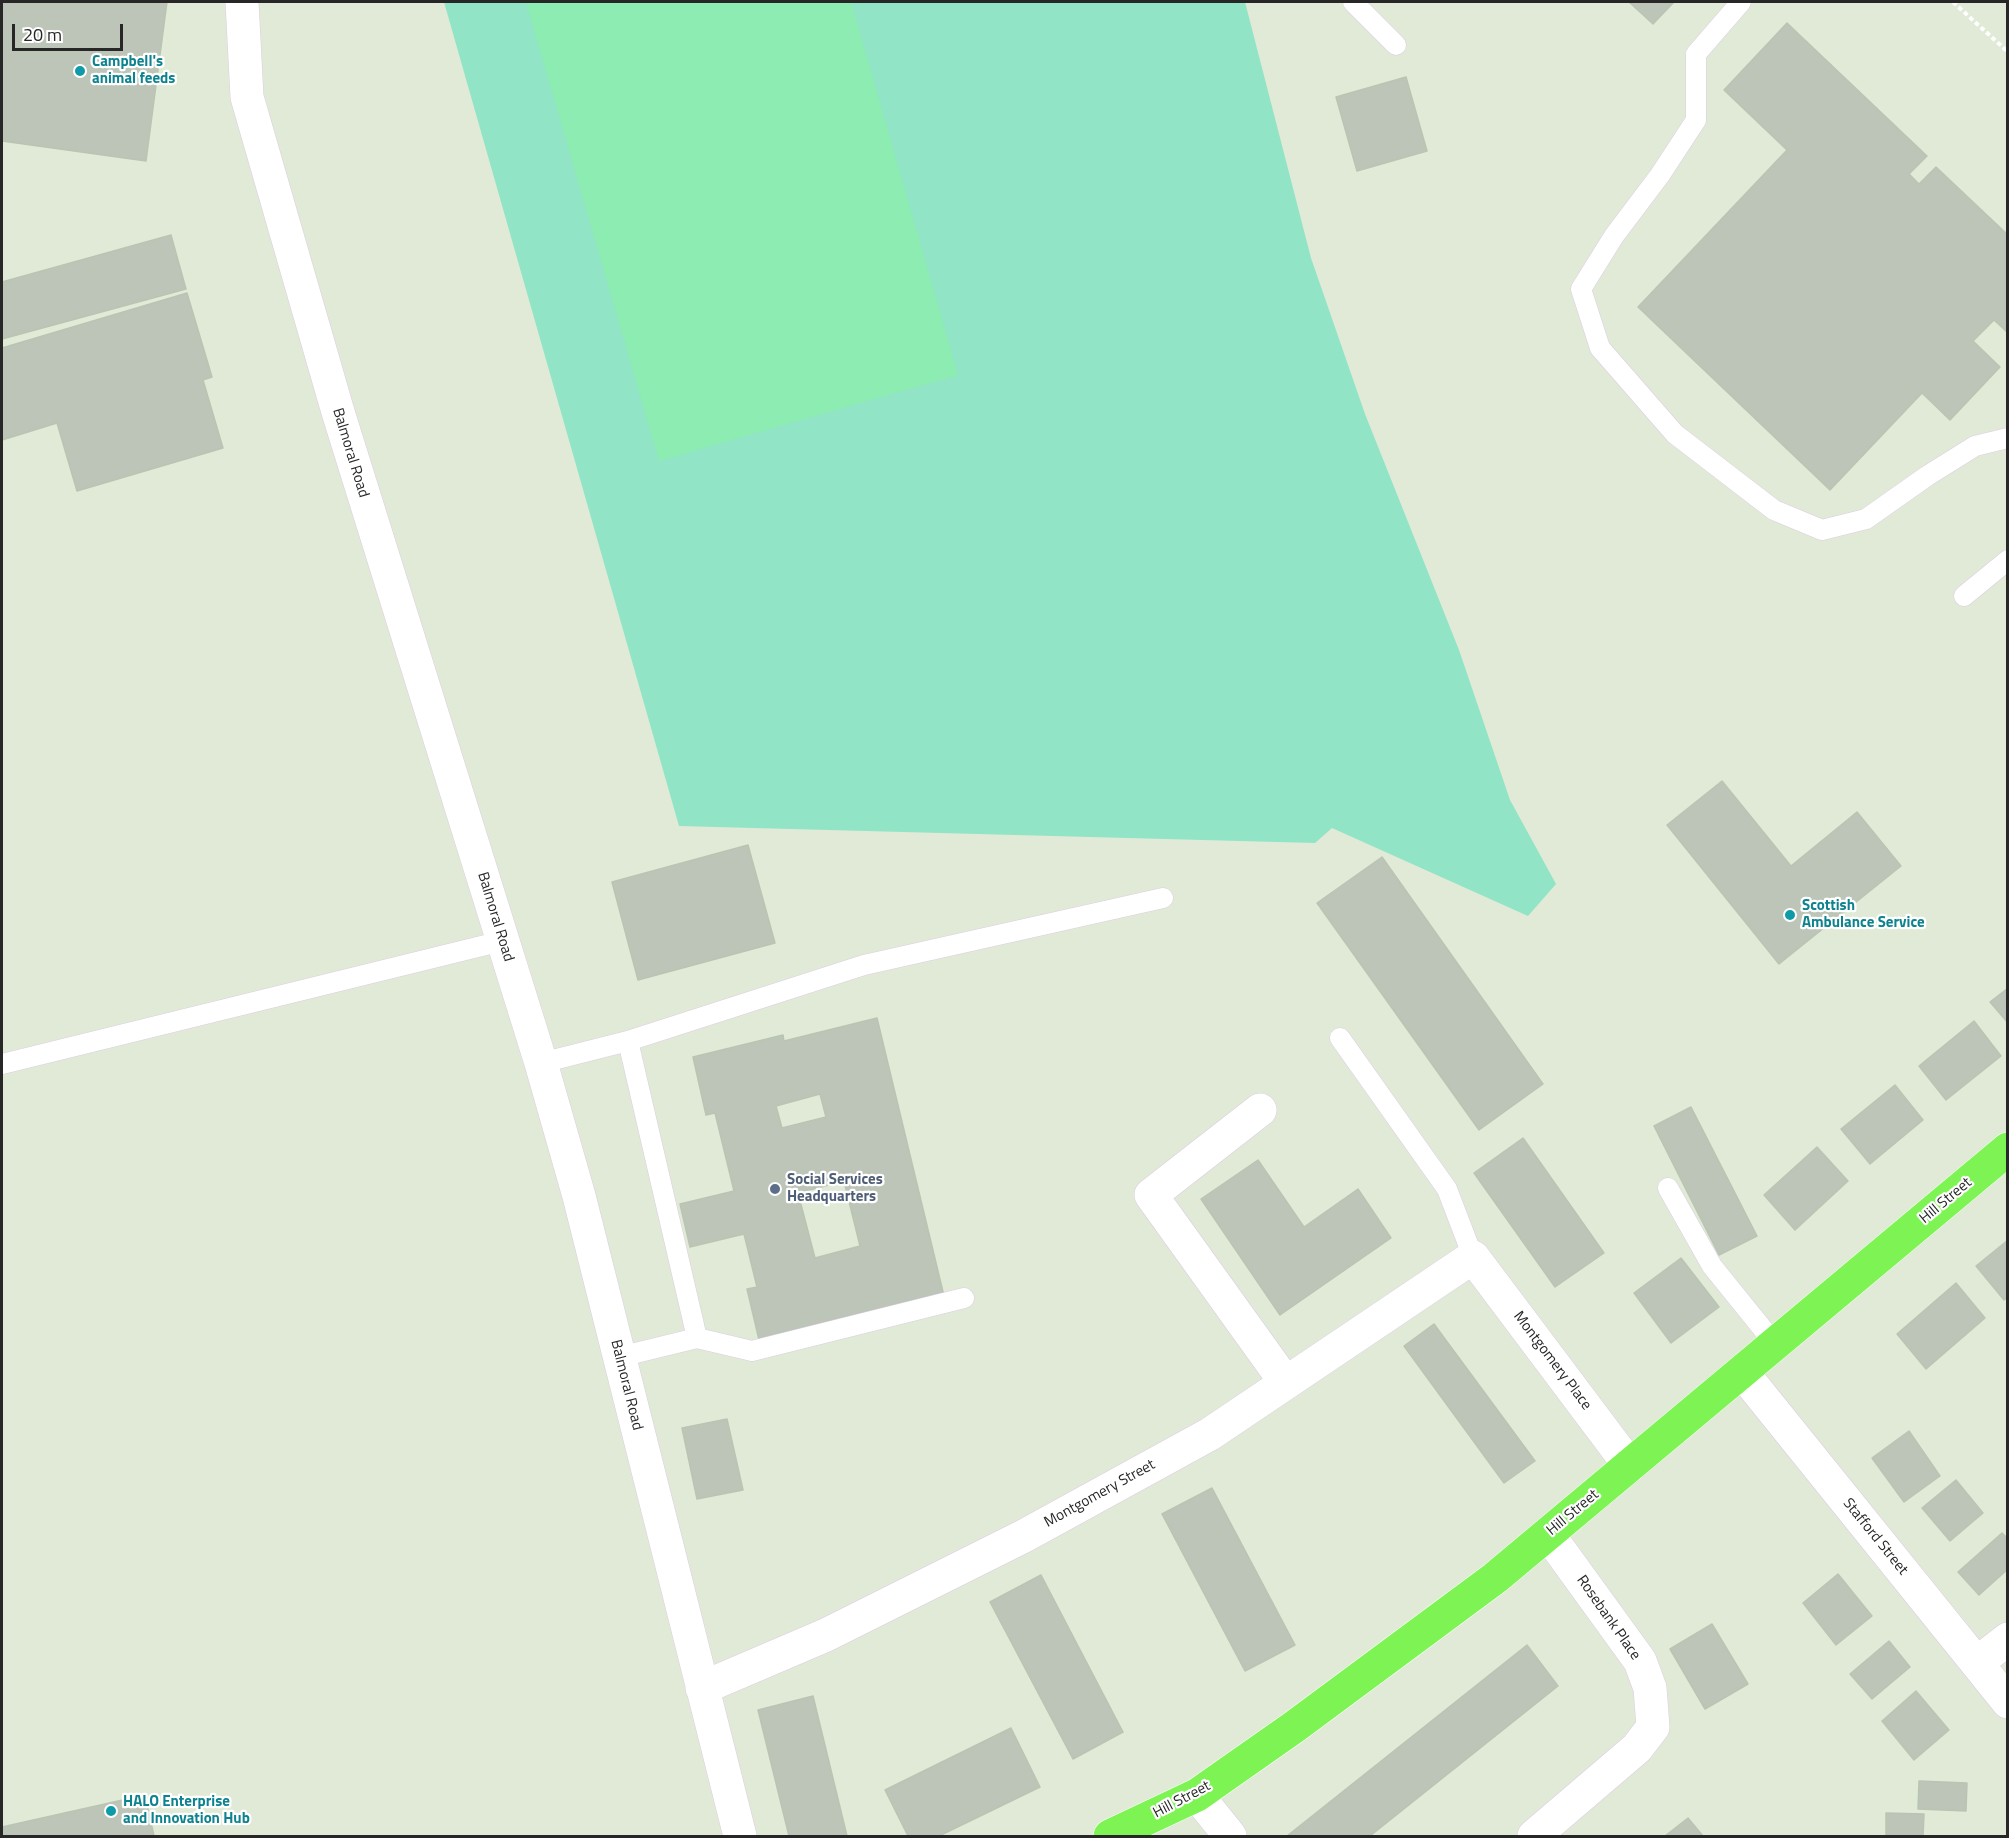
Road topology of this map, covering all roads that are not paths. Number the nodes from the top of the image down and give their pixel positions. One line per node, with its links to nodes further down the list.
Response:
1 (242, 2): 9 (street, Balmoral Road)
2 (1353, 2): 4 (lane)
3 (1741, 2): 5 (lane)
4 (1396, 45)
5 (2007, 438)
6 (2007, 560): 7 (lane)
7 (1964, 596)
8 (1163, 898): 11 (lane)
9 (502, 941): 12 (street, Balmoral Road); 13 (lane)
10 (1340, 1038): 17 (lane)
11 (628, 1041): 12 (lane); 19 (lane)
12 (541, 1063): 21 (street, Balmoral Road)
13 (2, 1064)
14 (1260, 1110): 23 (street)
15 (2007, 1149): 20 (main road, Hill Street)
16 (1668, 1188): 20 (lane)
17 (1473, 1257): 23 (street, Montgomery Street); 24 (street, Montgomery Place)
18 (964, 1298): 19 (lane)
19 (697, 1338): 21 (lane)
20 (1775, 1344): 22 (main road, Hill Street)
21 (619, 1357): 28 (street, Balmoral Road)
22 (1742, 1372): 24 (main road, Hill Street); 27 (street, Stafford Street)
23 (1286, 1383): 28 (street, Montgomery Street)
24 (1630, 1466): 25 (main road, Hill Street)
25 (1548, 1534): 30 (main road, Hill Street); 34 (street, Rosebank Place)
26 (2007, 1639): 27 (street)
27 (1977, 1663): 29 (street, Stafford Street)
28 (702, 1688): 31 (street, Balmoral Road)
29 (2007, 1702)
30 (1197, 1794): 32 (main road, Hill Street); 33 (street)
31 (740, 1836)
32 (1110, 1836)
33 (1230, 1836)
34 (1534, 1836)

